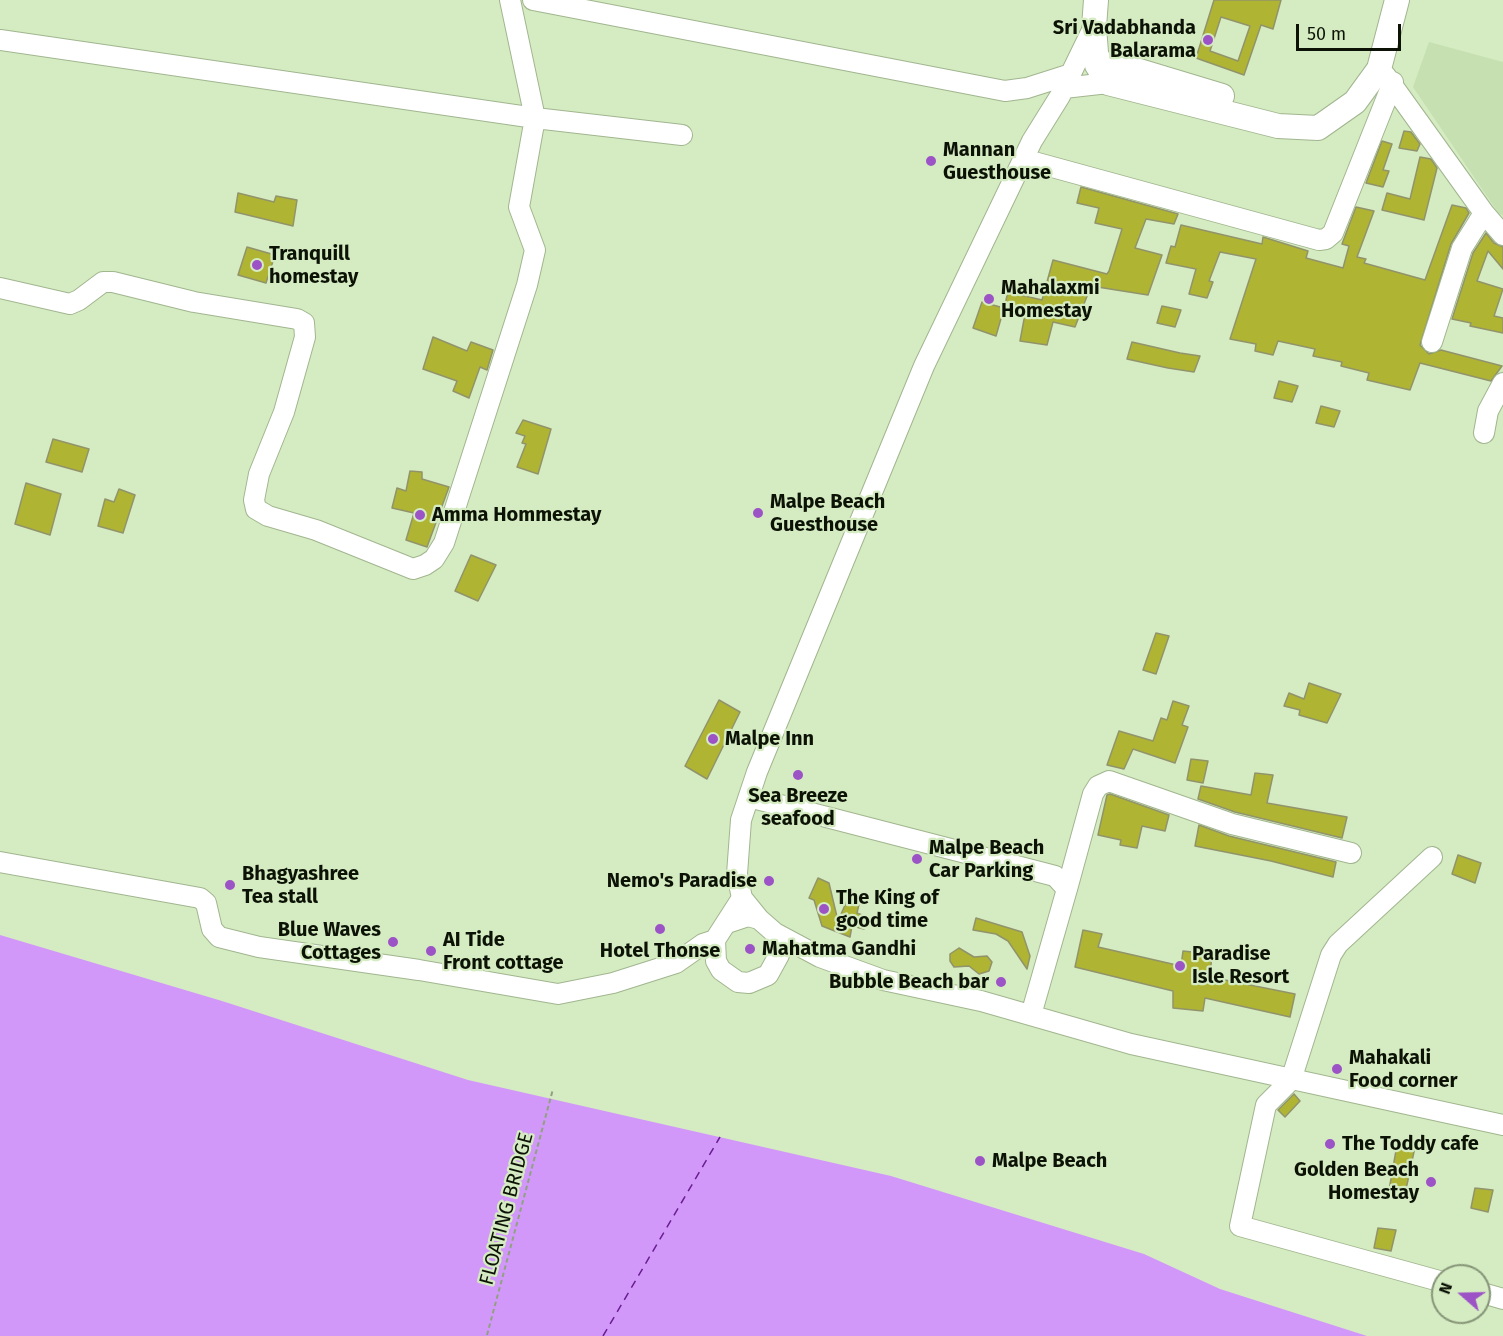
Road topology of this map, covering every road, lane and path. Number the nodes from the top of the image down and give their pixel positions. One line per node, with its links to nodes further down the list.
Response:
1 (510, 0): 12 (street)
2 (533, 0): 11 (street)
3 (1096, 0): 7 (main road)
4 (1106, 0): 7 (street)
5 (1381, 0): 9 (main road)
6 (1397, 0): 10 (main road)
7 (1094, 27): 9 (main road); 11 (street)
8 (0, 40): 12 (street)
9 (1102, 74): 10 (main road); 11 (street)
10 (1386, 75): 14 (street); 15 (street)
11 (1067, 81): 14 (street)
12 (535, 118): 13 (street); 17 (street)
13 (682, 135)
14 (1023, 159): 21 (street)
15 (1484, 213): 16 (street); 18 (street)
16 (1503, 235)
17 (0, 288)
18 (1432, 342)
19 (1503, 384): 20 (street)
20 (1484, 433)
21 (749, 797): 25 (street); 26 (street)
22 (1351, 853): 25 (street)
23 (1432, 857): 32 (street)
24 (0, 862): 30 (street)
25 (1067, 889): 31 (street)
26 (742, 898): 27 (street); 28 (street)
27 (759, 919): 28 (street); 29 (street)
28 (727, 923): 30 (street)
29 (776, 933): 30 (street); 31 (street)
30 (715, 940)
31 (1031, 1015): 32 (street)
32 (1291, 1080): 34 (street); 35 (street)
33 (553, 1089): 36 (path, FLOATING BRIDGE)
34 (1503, 1125)
35 (1431, 1279)
36 (487, 1335)

